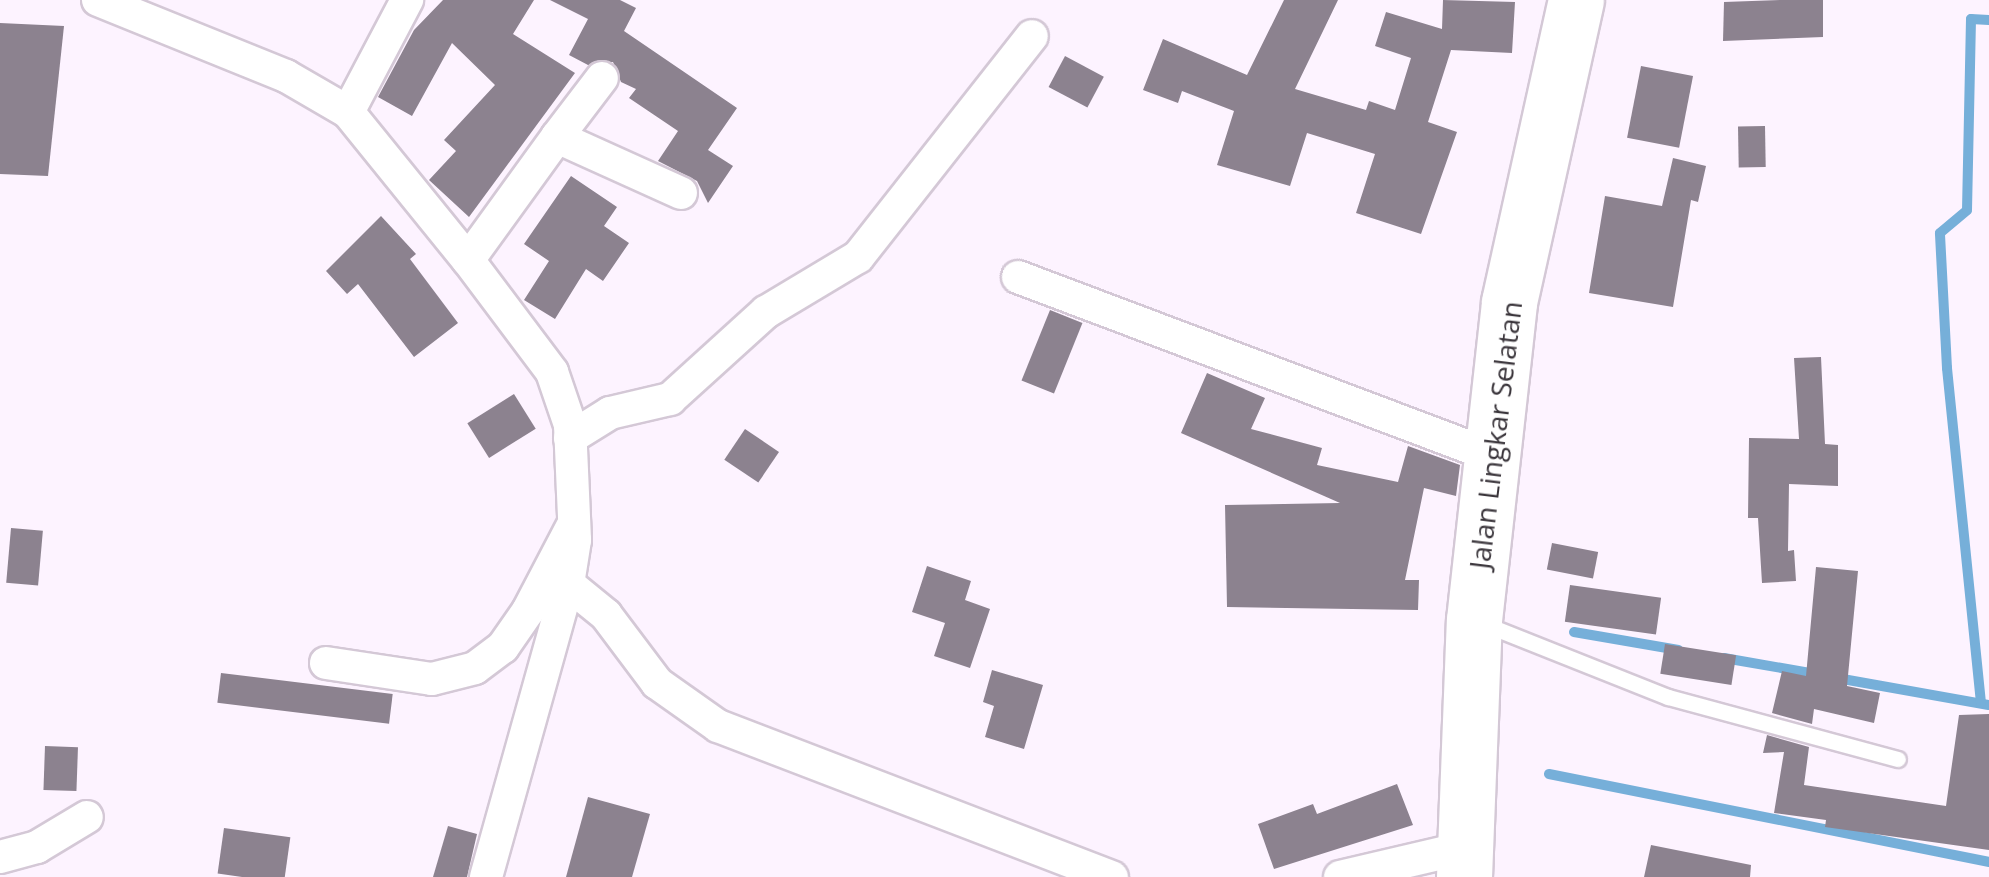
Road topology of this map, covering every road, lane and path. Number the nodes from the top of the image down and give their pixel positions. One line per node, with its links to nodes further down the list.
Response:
1 (98, 0): 6 (street)
2 (407, 0): 6 (street)
3 (1561, 1): 12 (highway, Jalan Lingkar Selatan)
4 (1032, 36): 11 (street)
5 (602, 78): 7 (street)
6 (348, 112): 9 (street)
7 (557, 137): 8 (street); 9 (street)
8 (681, 193)
9 (468, 260): 11 (street)
10 (1018, 276): 12 (street)
11 (570, 438): 13 (street)
12 (1490, 454): 15 (highway, Jalan Lingkar Selatan)
13 (573, 526): 14 (street); 16 (street)
14 (568, 584): 21 (street); 22 (street)
15 (1474, 620): 17 (lane); 20 (highway, Jalan Lingkar Selatan)
16 (326, 663)
17 (1898, 758)
18 (87, 818): 19 (street)
19 (0, 858)
20 (1464, 862): 23 (street)
21 (486, 877)
22 (1112, 877)
23 (1340, 877)

